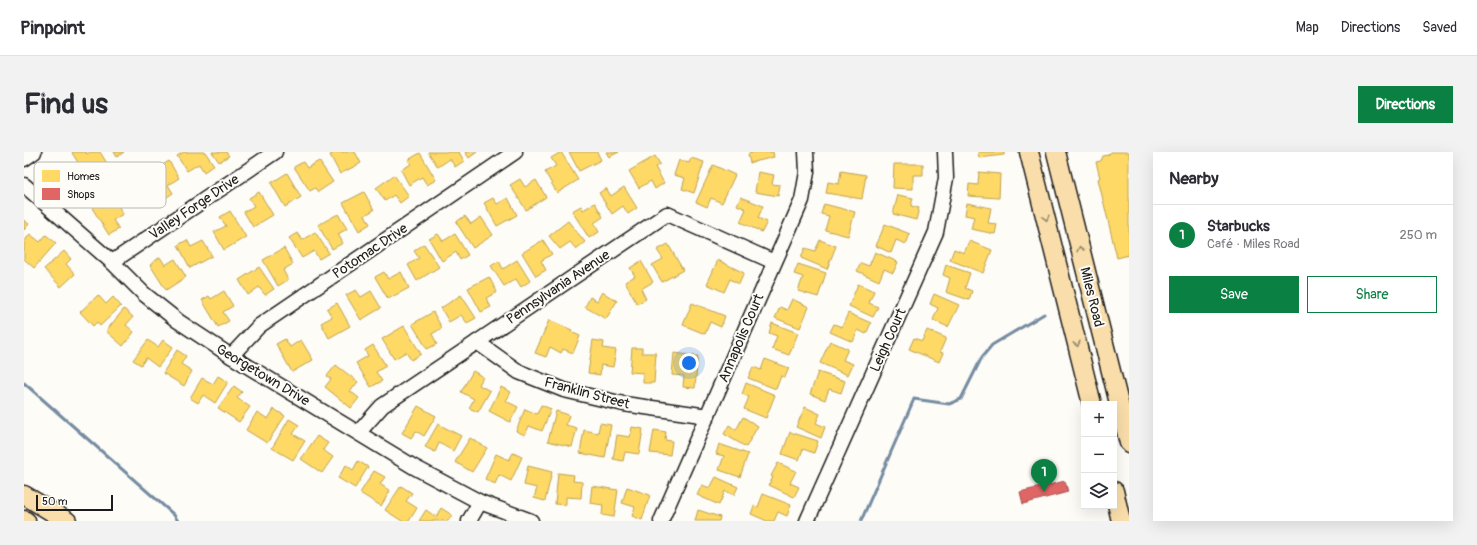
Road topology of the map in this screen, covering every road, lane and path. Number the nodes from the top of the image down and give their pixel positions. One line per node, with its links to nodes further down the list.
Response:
1 (34, 152): 8 (street)
2 (275, 152): 12 (street, Valley Forge Drive)
3 (515, 152): 15 (street, Potomac Drive)
4 (806, 152): 13 (street, Annapolis Court)
5 (945, 152): 27 (street, Leigh Court)
6 (1029, 152): 16 (main road, Miles Road, one-way to 16)
7 (1056, 152): 19 (main road, Miles Road, one-way to 7)
8 (24, 159)
9 (24, 185): 10 (street, Georgetown Drive)
10 (34, 194)
11 (50, 208): 12 (street, Georgetown Drive)
12 (112, 262): 15 (street, Georgetown Drive)
13 (774, 262): 14 (street, Pennsylvania Avenue); 17 (street, Annapolis Court)
14 (477, 342): 17 (street, Franklin Street); 18 (street, Pennsylvania Avenue)
15 (231, 356): 18 (street, Georgetown Drive)
16 (1091, 401)
17 (708, 416): 26 (street, Annapolis Court)
18 (359, 432): 21 (street, Georgetown Drive)
19 (1129, 443)
20 (24, 495): 23 (main road)
21 (480, 502): 24 (street); 25 (street, Georgetown Drive)
22 (1117, 502): 28 (main road)
23 (67, 521)
24 (469, 521)
25 (531, 521)
26 (661, 521)
27 (807, 521)
28 (1122, 521)

